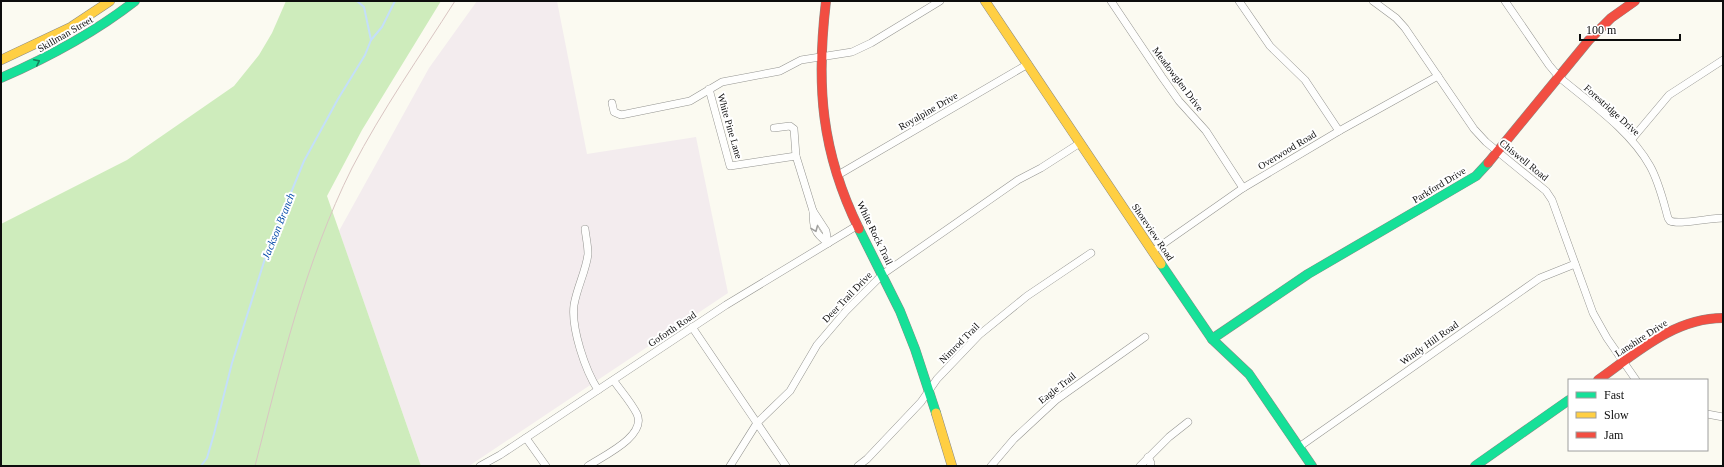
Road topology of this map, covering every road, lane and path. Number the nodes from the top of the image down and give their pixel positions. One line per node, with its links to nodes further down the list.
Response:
1 (110, 1): 12 (street, Skillman Street)
2 (135, 1): 17 (street, Skillman Street, one-way to 2)
3 (826, 1): 11 (street, White Rock Trail)
4 (940, 1): 11 (street)
5 (985, 1): 14 (street, Shoreview Road)
6 (1111, 1): 27 (street, Meadowglen Drive)
7 (1239, 1): 21 (street)
8 (1373, 1): 15 (street, Chiswell Road)
9 (1505, 1): 16 (street, Forestridge Drive)
10 (1635, 1): 16 (street, Parkford Drive)
11 (821, 57): 18 (street); 26 (street, White Rock Trail)
12 (1, 60)
13 (1723, 60): 22 (street)
14 (1028, 64): 23 (street, Shoreview Road); 26 (street, Royalpine Drive)
15 (1438, 76): 21 (street, Overwood Road); 24 (street, Chiswell Road)
16 (1559, 77): 22 (street, Forestridge Drive); 24 (street, Parkford Drive)
17 (1, 78)
18 (709, 89): 19 (street); 25 (street, White Pine Lane)
19 (612, 103)
20 (774, 128): 25 (street)
21 (1339, 131): 27 (street, Overwood Road)
22 (1632, 139): 28 (street, Forestridge Drive)
23 (1080, 143): 32 (street, Shoreview Road); 35 (street, Deer Trail Drive)
24 (1498, 152): 34 (street, Chiswell Road); 39 (street, Parkford Drive)
25 (796, 156): 31 (street)
26 (838, 175): 29 (street, White Rock Trail)
27 (1243, 188): 32 (street, Overwood Road)
28 (1723, 218)
29 (858, 225): 31 (street, Goforth Road); 35 (street, White Rock Trail)
30 (585, 229): 44 (street)
31 (828, 243): 37 (street, Goforth Road)
32 (1153, 251): 39 (street, Shoreview Road)
33 (1091, 253): 45 (street, Nimrod Trail)
34 (1575, 264): 40 (street, Chiswell Road); 52 (street, Windy Hill Road)
35 (883, 274): 45 (street, White Rock Trail); 50 (street, Deer Trail Drive)
36 (1723, 318): 40 (street, Lanshire Drive)
37 (692, 327): 43 (street, Goforth Road); 50 (street)
38 (1145, 338): 63 (street, Eagle Trail)
39 (1212, 339): 52 (street, Shoreview Road)
40 (1623, 362): 41 (street, Lanshire Drive); 42 (street, Chiswell Road)
41 (1599, 379)
42 (1635, 379)
43 (614, 381): 44 (street, Goforth Road); 58 (street)
44 (598, 390): 51 (street, Goforth Road)
45 (930, 391): 61 (street, Nimrod Trail); 62 (street, White Rock Trail)
46 (1568, 401): 67 (street)
47 (1708, 414): 48 (street)
48 (1723, 417)
49 (1188, 422): 54 (street)
50 (757, 423): 59 (street, Deer Trail Drive); 60 (street)
51 (526, 438): 53 (street, Goforth Road); 57 (street)
52 (1300, 447): 66 (street, Shoreview Road)
53 (500, 455): 55 (street, Goforth Road); 56 (street, Goforth Road)
54 (1148, 457): 64 (street); 65 (street)
55 (480, 466)
56 (488, 466)
57 (546, 466)
58 (588, 466)
59 (730, 466)
60 (786, 466)
61 (858, 466)
62 (952, 466)
63 (991, 466)
64 (1140, 466)
65 (1150, 466)
66 (1312, 466)
67 (1475, 466)

